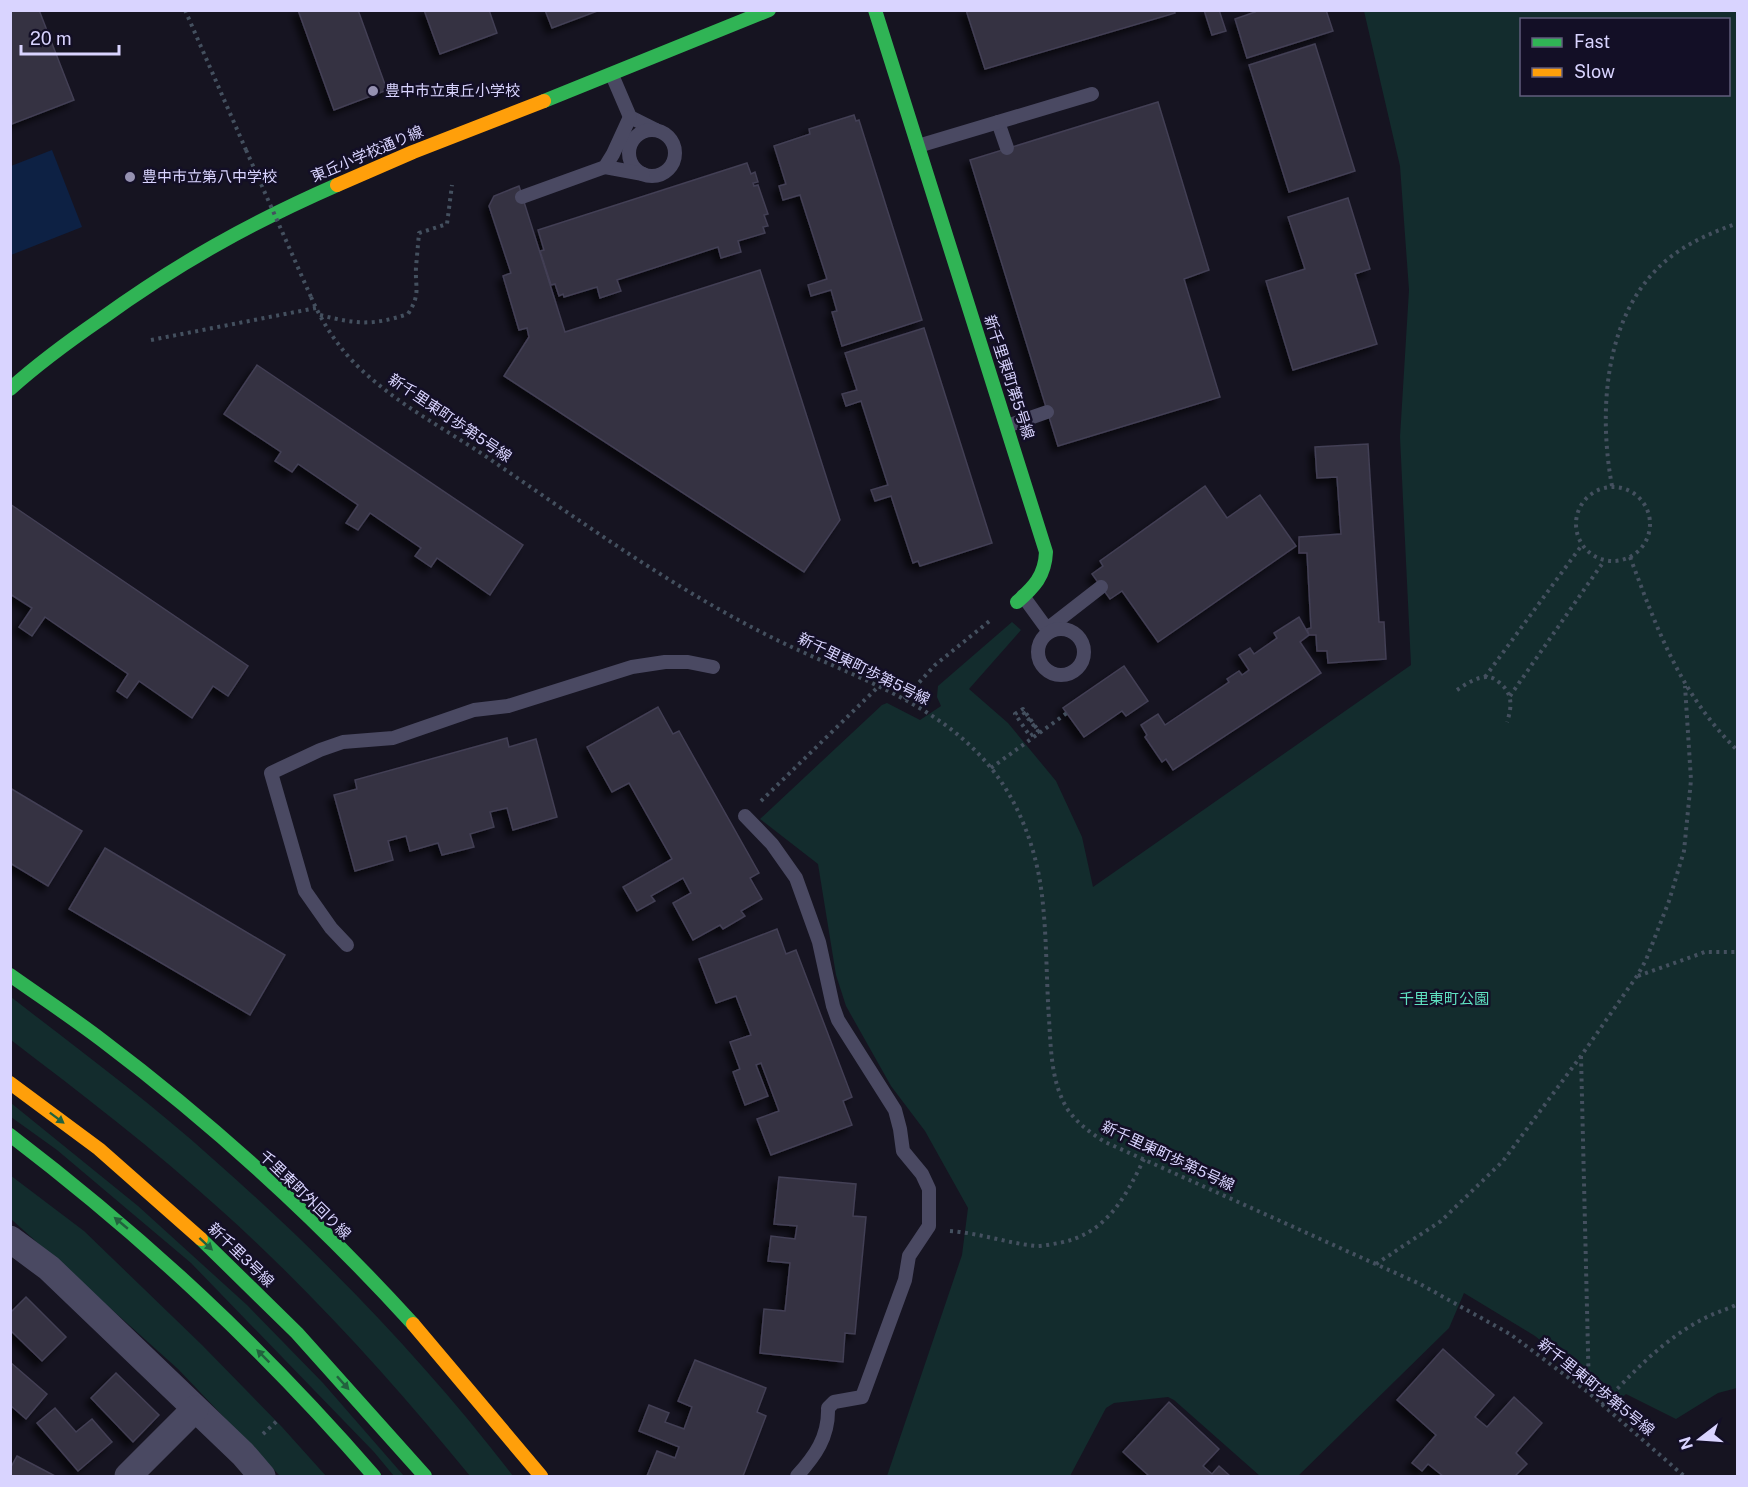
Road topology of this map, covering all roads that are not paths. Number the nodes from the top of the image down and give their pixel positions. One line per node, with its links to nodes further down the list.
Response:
1 (769, 10): 3 (street, 東丘小学校通り線)
2 (875, 10): 8 (street, 新千里東町第5号線)
3 (612, 75): 5 (lane); 13 (street, 東丘小学校通り線)
4 (1092, 94): 6 (lane)
5 (630, 117): 7 (lane); 10 (lane)
6 (998, 122): 8 (lane); 9 (lane)
7 (658, 131): 11 (lane); 11 (lane)
8 (918, 146): 15 (street, 新千里東町第5号線)
9 (1007, 148)
10 (605, 167): 11 (lane); 12 (lane)
11 (645, 174)
12 (522, 197)
13 (10, 388)
14 (1047, 412): 15 (lane)
15 (1007, 426): 17 (street, 新千里東町第5号線)
16 (1101, 587): 17 (lane)
17 (1020, 599)
18 (713, 667): 20 (lane)
19 (745, 816): 31 (lane)
20 (346, 945)
21 (10, 975): 30 (street, 千里東町外回り線)
22 (10, 1083): 29 (street, 新千里3号線, one-way to 29)
23 (10, 1136): 28 (street, one-way to 23)
24 (10, 1239): 25 (street)
25 (195, 1409): 26 (street); 27 (street)
26 (128, 1476)
27 (262, 1476)
28 (374, 1476)
29 (425, 1476)
30 (541, 1476)
31 (796, 1476)

